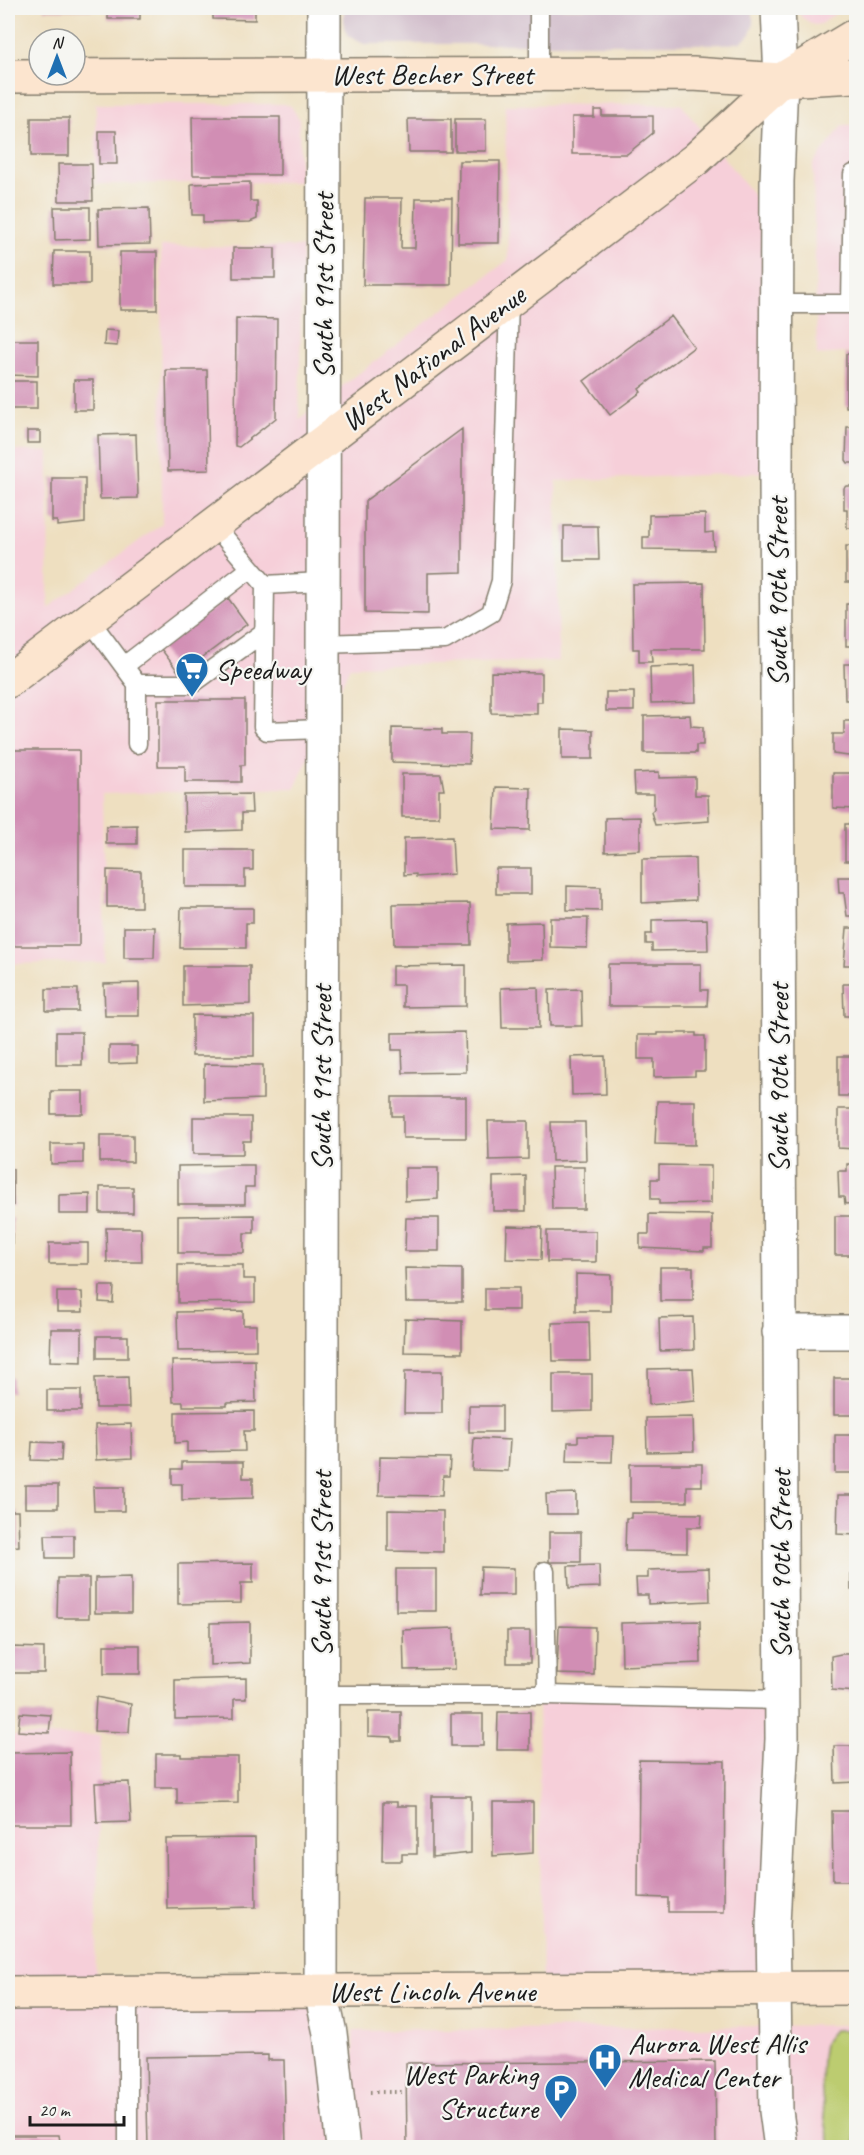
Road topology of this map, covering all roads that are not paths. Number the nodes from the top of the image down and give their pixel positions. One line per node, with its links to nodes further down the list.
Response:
1 (324, 8): 6 (street, South 91st Street)
2 (539, 8): 5 (lane)
3 (778, 8): 9 (street, South 90th Street)
4 (856, 35): 9 (main road, West National Avenue)
5 (539, 74): 6 (main road, West Becher Street); 9 (main road, West Becher Street)
6 (323, 75): 7 (main road, West Becher Street); 14 (street, South 91st Street)
7 (8, 76)
8 (856, 76): 9 (main road, West Becher Street)
9 (782, 80): 11 (main road, West National Avenue); 12 (street, South 90th Street)
10 (853, 174): 13 (lane)
11 (509, 301): 14 (main road, West National Avenue); 21 (lane)
12 (778, 304): 13 (lane); 27 (street, South 90th Street)
13 (854, 304)
14 (322, 442): 15 (main road, West National Avenue); 17 (street, South 91st Street)
15 (214, 525): 16 (lane); 19 (main road, West National Avenue)
16 (250, 569): 18 (lane); 22 (lane)
17 (321, 582): 18 (lane); 21 (street, South 91st Street)
18 (265, 585): 20 (lane)
19 (89, 619): 22 (lane); 23 (main road, West National Avenue)
20 (264, 632): 24 (lane); 25 (lane)
21 (321, 644): 25 (street, South 91st Street)
22 (124, 666): 24 (lane)
23 (8, 681)
24 (138, 684): 26 (lane)
25 (321, 729): 30 (street, South 91st Street)
26 (137, 744)
27 (779, 1332): 28 (street); 32 (street, South 90th Street)
28 (856, 1332)
29 (545, 1571): 31 (lane)
30 (321, 1695): 31 (lane); 35 (street, South 91st Street)
31 (547, 1695): 32 (lane)
32 (781, 1700): 34 (street, South 90th Street)
33 (856, 1988): 34 (main road, West Lincoln Avenue)
34 (774, 1989): 35 (main road, West Lincoln Avenue); 40 (street, South 90th Street)
35 (321, 1992): 37 (main road, West Lincoln Avenue); 39 (street, South 91st Street)
36 (8, 1993): 37 (main road, West Lincoln Avenue)
37 (128, 1994): 38 (lane)
38 (128, 2148)
39 (343, 2148)
40 (781, 2148)

